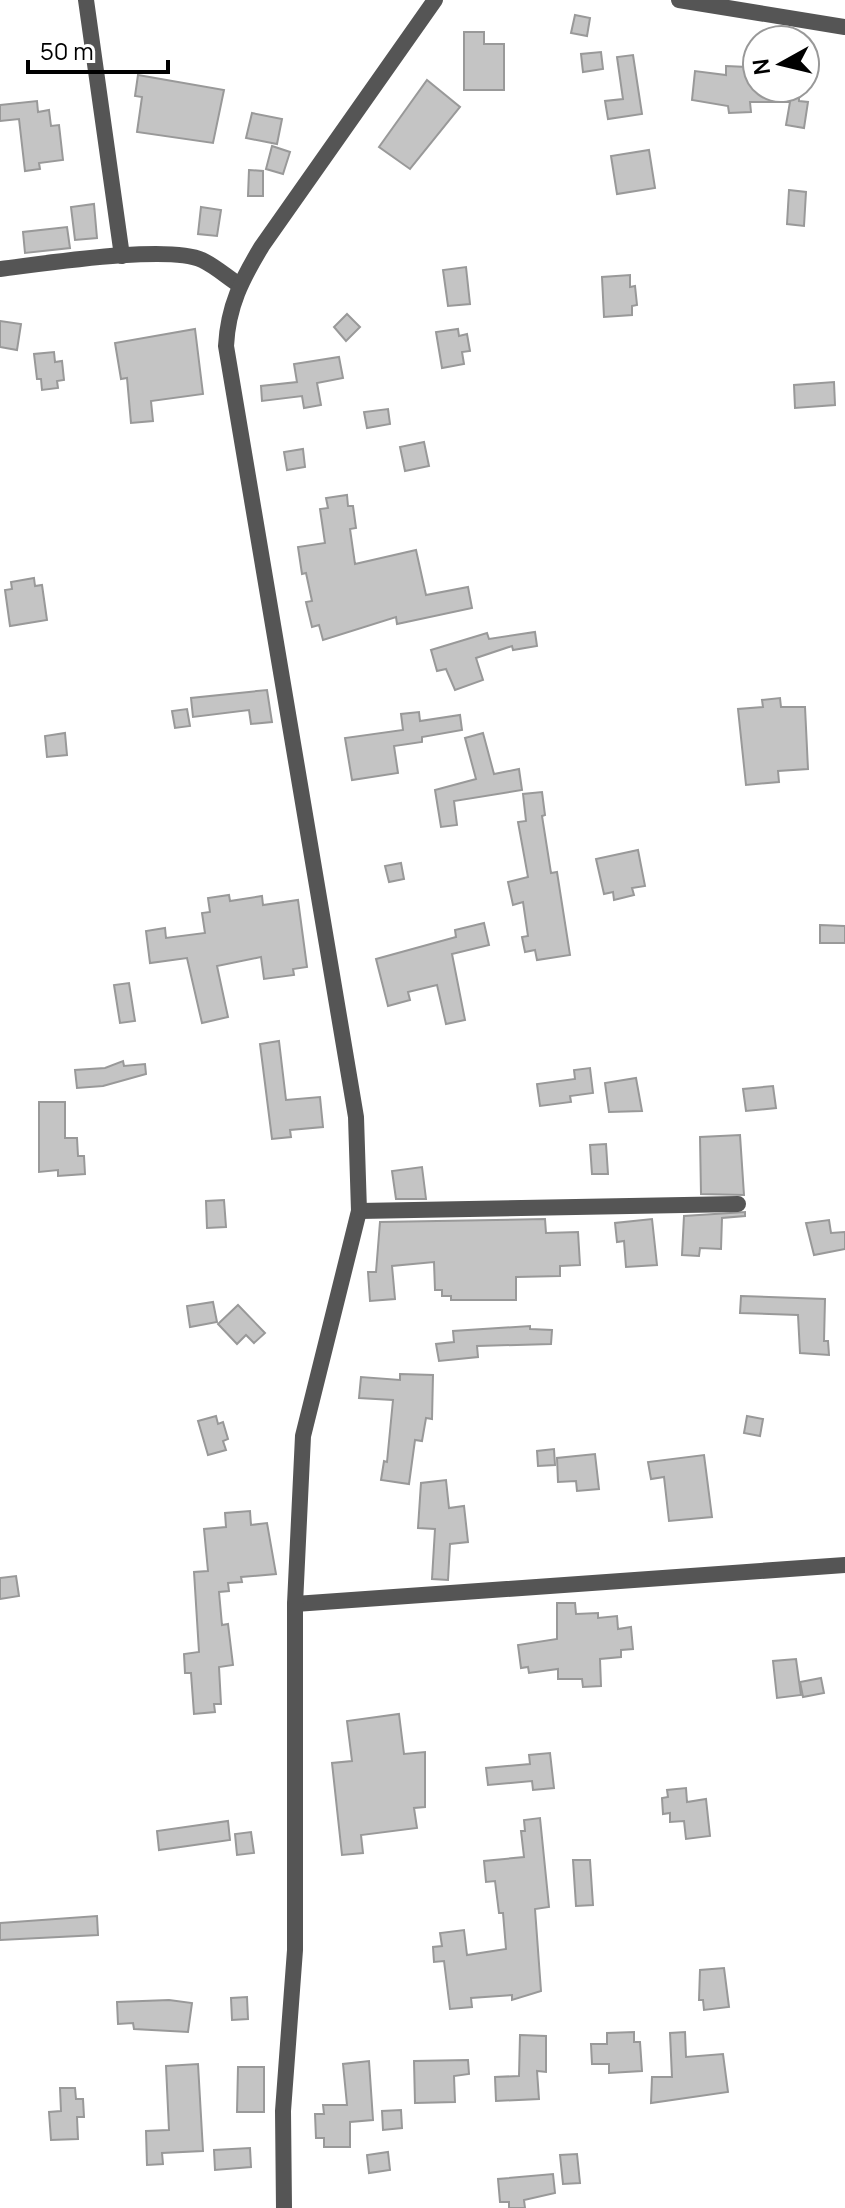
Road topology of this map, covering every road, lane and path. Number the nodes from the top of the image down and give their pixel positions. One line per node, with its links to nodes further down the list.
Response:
1 (86, 0): 5 (street)
2 (435, 0): 7 (street)
3 (679, 0): 4 (street)
4 (845, 27)
5 (122, 256): 6 (street); 7 (street)
6 (0, 269)
7 (238, 284): 9 (street)
8 (738, 1204): 9 (street)
9 (359, 1211): 11 (street)
10 (845, 1565): 11 (street)
11 (295, 1604): 12 (street)
12 (284, 2208)

